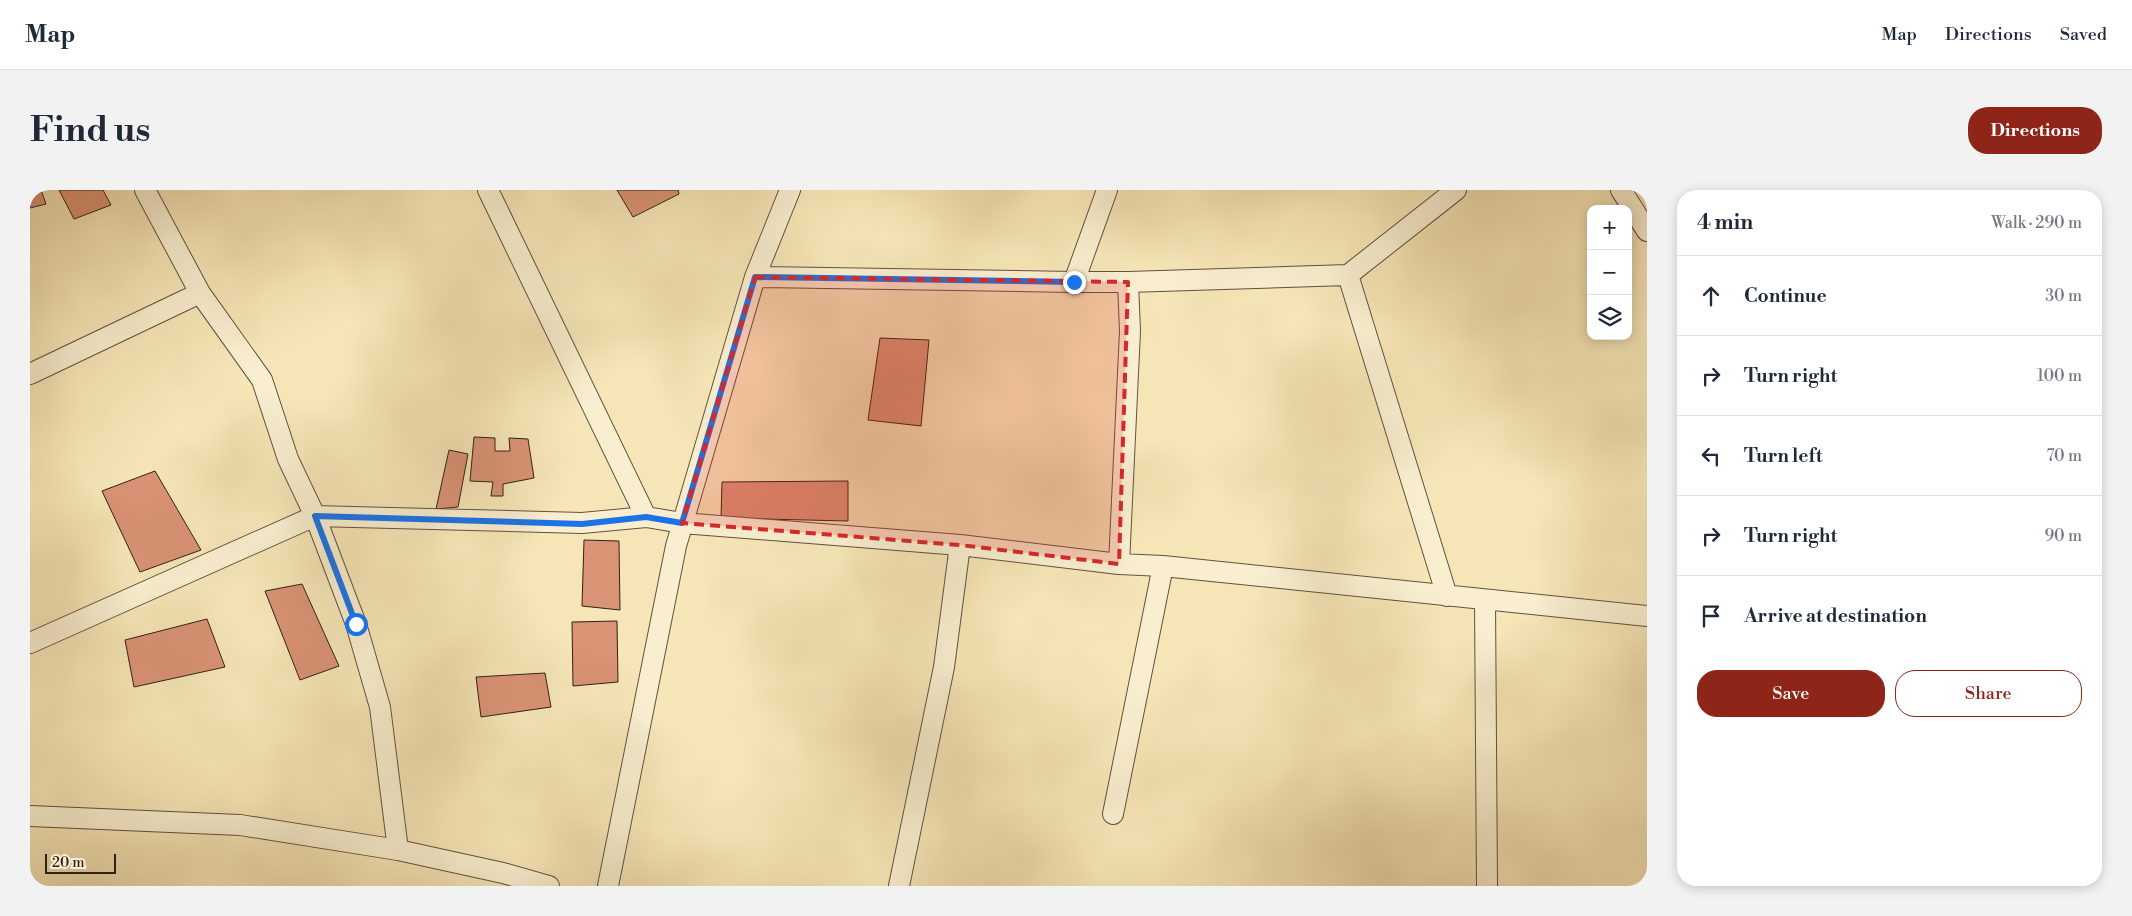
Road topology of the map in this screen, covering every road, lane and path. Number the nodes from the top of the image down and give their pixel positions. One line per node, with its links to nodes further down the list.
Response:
1 (145, 190): 12 (street)
2 (488, 190): 15 (street)
3 (790, 190): 9 (street)
4 (1107, 190): 10 (street)
5 (1456, 190): 8 (street)
6 (1621, 190): 7 (street)
7 (1647, 231)
8 (1348, 275): 11 (street); 20 (street)
9 (755, 277): 10 (street); 16 (street)
10 (1074, 282): 11 (street)
11 (1128, 282): 18 (street)
12 (200, 293): 13 (street); 14 (street)
13 (30, 374)
14 (315, 516): 15 (street); 23 (street); 26 (street)
15 (646, 517): 16 (street)
16 (682, 523): 17 (street); 28 (street)
17 (960, 545): 18 (street); 29 (street)
18 (1119, 564): 19 (street)
19 (1163, 566): 20 (street); 24 (street)
20 (1447, 596): 21 (street)
21 (1485, 600): 22 (street); 30 (street)
22 (1647, 616)
23 (30, 642)
24 (1112, 814)
25 (30, 816): 26 (street)
26 (398, 850): 27 (street)
27 (549, 886)
28 (608, 886)
29 (899, 886)
30 (1487, 886)

